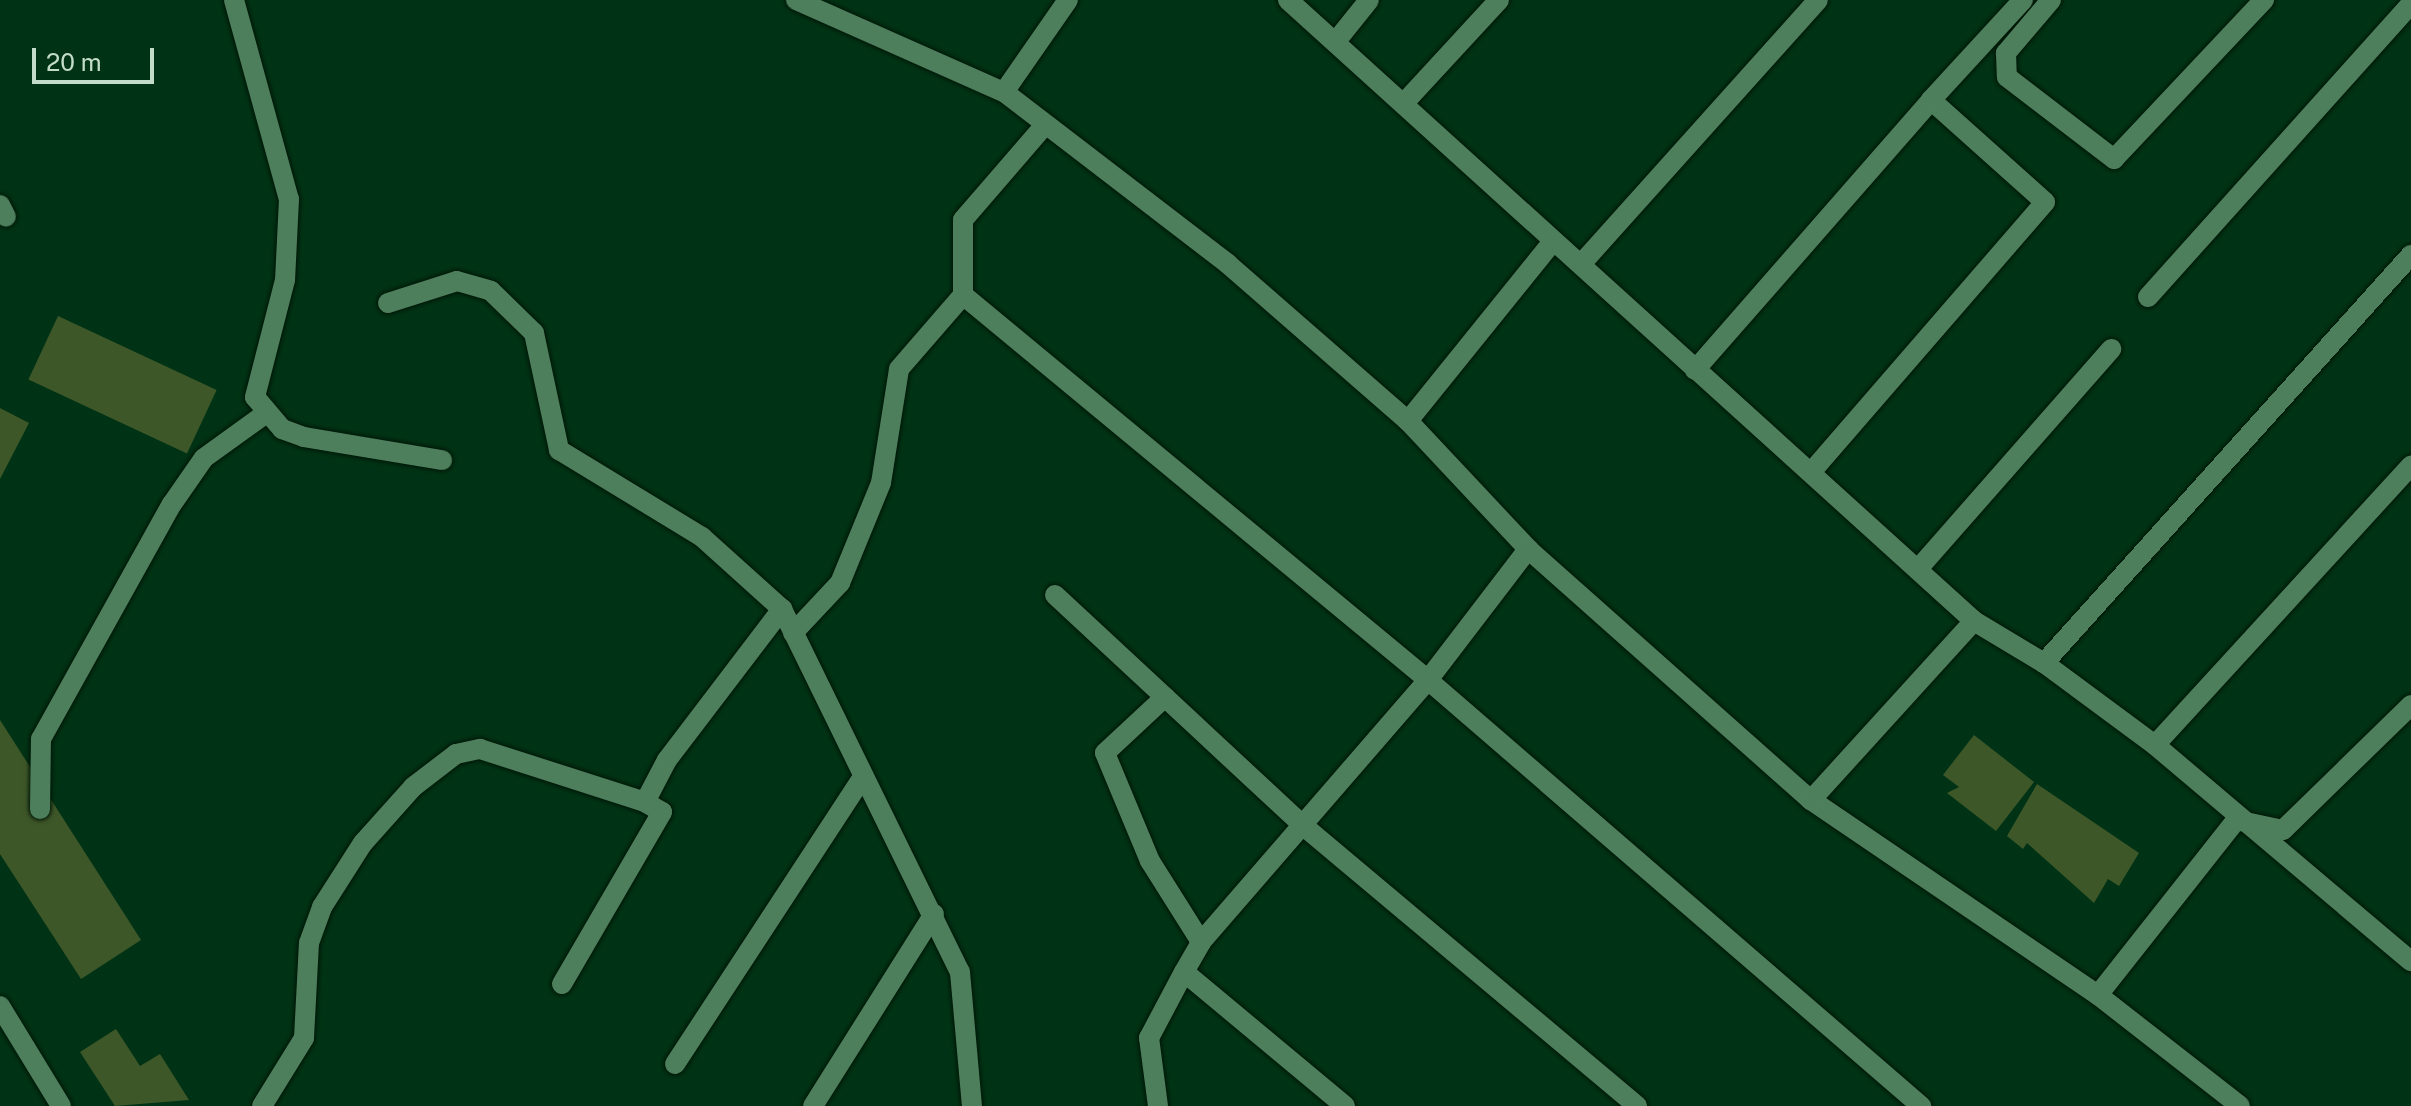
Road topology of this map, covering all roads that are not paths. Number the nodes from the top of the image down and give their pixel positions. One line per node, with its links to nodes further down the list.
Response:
1 (234, 0): 25 (street)
2 (796, 0): 13 (street)
3 (1068, 0): 13 (street)
4 (1288, 0): 12 (street)
5 (1369, 0): 12 (street)
6 (1499, 0): 15 (street)
7 (1818, 0): 19 (street)
8 (2023, 0): 14 (street)
9 (2051, 0): 10 (street)
10 (2264, 0)
11 (2411, 4): 21 (street)
12 (1337, 40): 15 (street)
13 (1004, 92): 16 (street)
14 (1931, 100): 24 (street); 29 (street)
15 (1404, 103): 17 (street)
16 (1044, 126): 20 (street); 26 (street)
17 (1551, 244): 19 (street); 26 (street)
18 (2411, 255): 36 (street)
19 (1582, 263): 24 (street)
20 (963, 295): 35 (street); 37 (street)
21 (2148, 297)
22 (388, 303): 33 (street)
23 (2111, 349): 31 (street)
24 (1695, 370): 29 (street)
25 (265, 414): 27 (street); 44 (street)
26 (1408, 421): 30 (street)
27 (442, 460)
28 (2411, 466): 40 (street)
29 (1813, 470): 31 (street)
30 (1528, 549): 37 (street); 42 (street)
31 (1918, 569): 34 (street)
32 (1055, 595): 38 (street)
33 (782, 609): 35 (street); 43 (street)
34 (1974, 621): 36 (street); 42 (street)
35 (793, 633): 41 (street)
36 (2044, 663): 40 (street)
37 (1428, 680): 46 (street); 62 (street)
38 (1165, 697): 46 (street); 48 (street)
39 (2411, 705): 45 (street)
40 (2155, 745): 45 (street)
41 (863, 777): 47 (street); 54 (street)
42 (1811, 800): 52 (street)
43 (645, 802): 51 (street); 56 (street)
44 (40, 809)
45 (2236, 820): 49 (street); 52 (street)
46 (1300, 823): 48 (street); 61 (street)
47 (934, 914): 57 (street); 58 (street)
48 (1201, 942): 50 (street)
49 (2411, 961)
50 (1184, 972): 59 (street); 60 (street)
51 (562, 984)
52 (2098, 995): 63 (street)
53 (0, 1006): 55 (street)
54 (675, 1064)
55 (61, 1106)
56 (262, 1106)
57 (813, 1106)
58 (972, 1106)
59 (1158, 1106)
60 (1345, 1106)
61 (1637, 1106)
62 (1921, 1106)
63 (2240, 1106)

